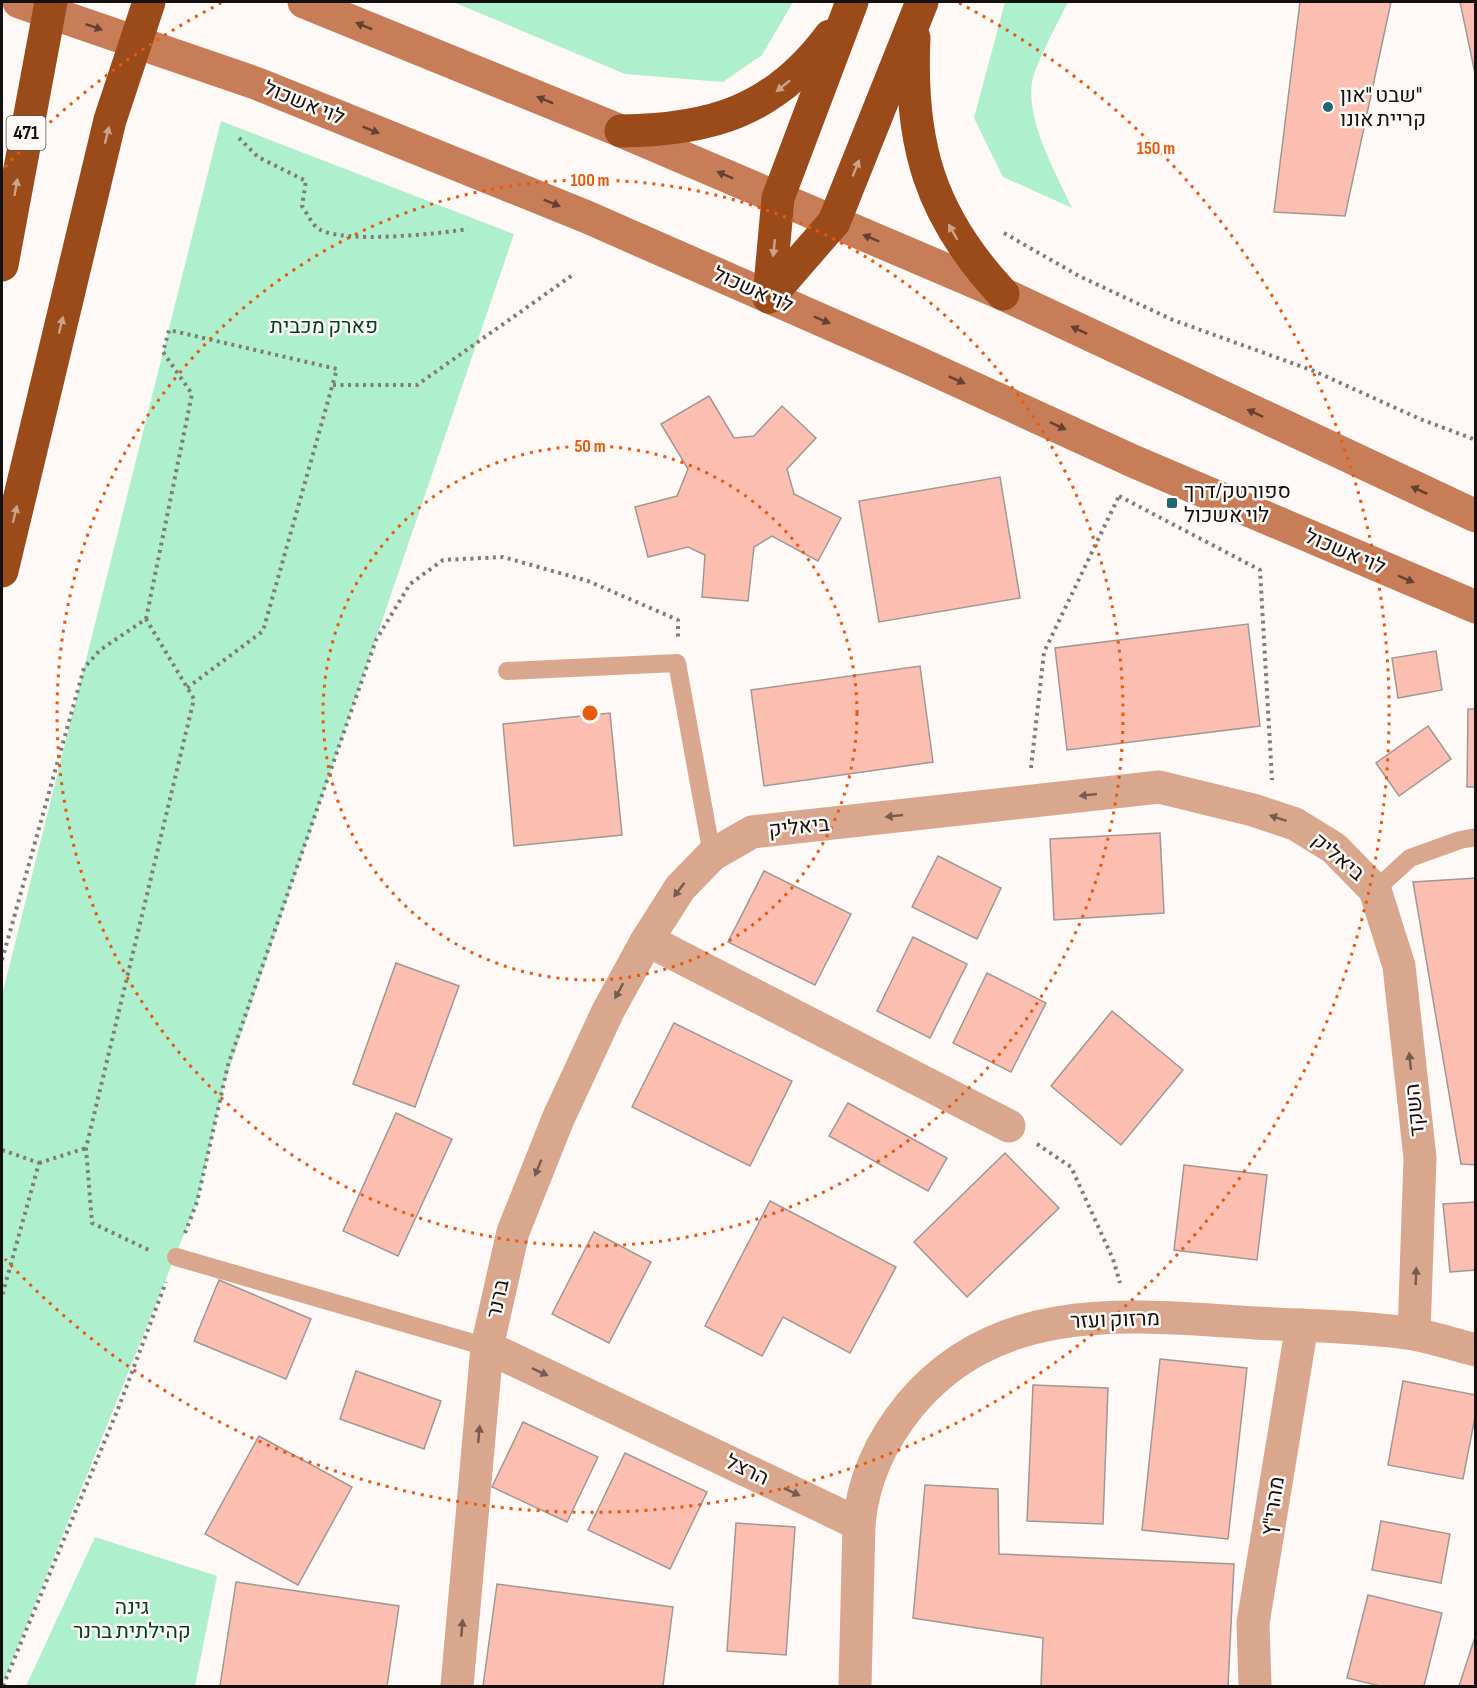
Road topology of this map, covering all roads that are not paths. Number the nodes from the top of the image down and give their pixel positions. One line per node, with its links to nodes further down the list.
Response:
1 (19, 2): 12 (main road, לוי אשכול, one-way to 12)
2 (51, 2): 10 (highway, 471, one-way to 2)
3 (149, 2): 14 (highway, one-way to 3)
4 (304, 2): 7 (main road, one-way to 4)
5 (850, 6): 7 (highway, one-way to 7); 8 (highway)
6 (919, 10): 9 (highway, one-way to 6); 11 (highway, one-way to 6)
7 (621, 131): 8 (main road, one-way to 7)
8 (778, 198): 9 (main road); 12 (highway, one-way to 12)
9 (834, 222): 11 (main road, one-way to 9); 12 (highway)
10 (2, 265)
11 (1003, 294): 13 (main road, one-way to 11)
12 (769, 297): 15 (main road, לוי אשכול, one-way to 15)
13 (1474, 515)
14 (2, 571)
15 (1476, 606)
16 (507, 671): 18 (lane)
17 (1476, 837): 19 (lane)
18 (712, 855): 19 (street, ביאליק, one-way to 18); 20 (street, ביאליק, one-way to 20)
19 (1375, 890): 24 (street, השקד, one-way to 19)
20 (647, 940): 21 (street); 25 (street, ברנר, one-way to 25)
21 (1009, 1126)
22 (176, 1257): 25 (lane)
23 (1302, 1325): 24 (street, מרזוק ועזר); 27 (street, מרזוק ועזר); 30 (street, מהרי"ץ)
24 (1414, 1334): 26 (street, מרזוק ועזר)
25 (487, 1347): 27 (street, הרצל, one-way to 27); 28 (street, ברנר, one-way to 25)
26 (1476, 1350)
27 (860, 1524): 29 (street)
28 (457, 1686)
29 (855, 1686)
30 (1255, 1686)

